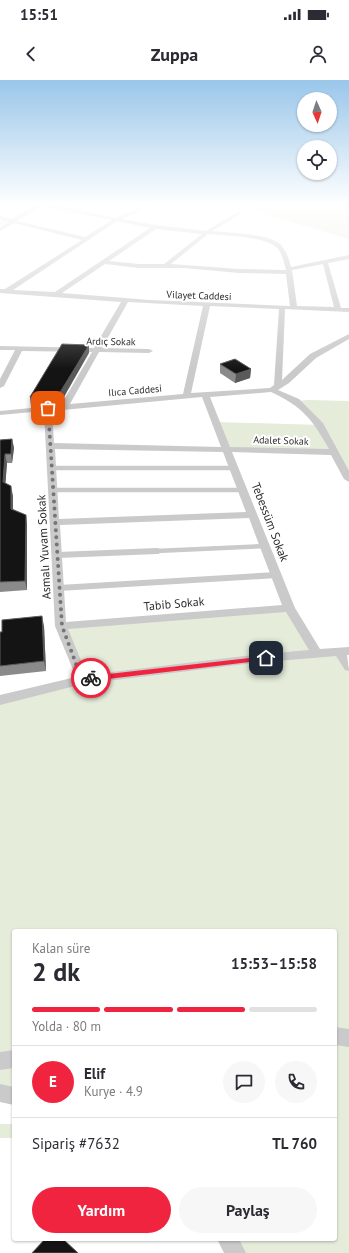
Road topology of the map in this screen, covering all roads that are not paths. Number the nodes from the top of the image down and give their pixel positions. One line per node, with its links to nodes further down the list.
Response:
1 (54, 259): 10 (street)
2 (109, 259): 6 (street)
3 (174, 259): 8 (street)
4 (284, 259): 9 (street)
5 (341, 259): 7 (street)
6 (104, 262): 8 (street); 11 (street)
7 (325, 262): 9 (street); 16 (street)
8 (166, 265): 9 (street)
9 (288, 271): 15 (street)
10 (2, 291): 11 (street, Vilayet Caddesi)
11 (56, 294): 12 (street, Vilayet Caddesi)
12 (125, 301): 13 (street, Vilayet Caddesi); 21 (street)
13 (207, 305): 14 (street, Vilayet Caddesi); 26 (street)
14 (282, 308): 15 (street, Vilayet Caddesi); 24 (street)
15 (294, 308): 16 (street, Vilayet Caddesi)
16 (338, 310): 17 (street, Vilayet Caddesi)
17 (349, 310)
18 (349, 336): 24 (street)
19 (0, 348): 20 (street, Ardıç Sokak)
20 (19, 350): 21 (street, Ardıç Sokak); 23 (street)
21 (97, 350): 22 (street, Ardıç Sokak); 27 (street)
22 (149, 351)
23 (0, 386)
24 (275, 389): 25 (street, Ilıca Caddesi); 32 (street)
25 (205, 395): 26 (street, Ilıca Caddesi); 31 (street, Tebessüm Sokak)
26 (186, 396): 27 (street, Ilıca Caddesi)
27 (64, 407): 28 (street, Ilıca Caddesi)
28 (48, 408): 29 (street, Ilıca Caddesi); 30 (street, Asmalı Yuvam Sokak)
29 (0, 413)
30 (51, 446): 31 (street, Adalet Sokak); 33 (street, Asmalı Yuvam Sokak)
31 (228, 449): 32 (street, Adalet Sokak); 34 (street, Tebessüm Sokak)
32 (335, 452): 35 (street)
33 (52, 468): 34 (lane); 36 (street, Asmalı Yuvam Sokak)
34 (235, 468): 37 (street, Tebessüm Sokak)
35 (349, 479)
36 (54, 490): 37 (lane); 39 (street, Asmalı Yuvam Sokak)
37 (244, 490): 38 (street, Tebessüm Sokak)
38 (253, 515): 39 (street); 40 (street, Tebessüm Sokak)
39 (56, 522): 41 (street, Asmalı Yuvam Sokak)
40 (265, 546): 41 (lane); 42 (street, Tebessüm Sokak)
41 (58, 555): 43 (street, Asmalı Yuvam Sokak)
42 (277, 575): 43 (lane); 44 (street, Tebessüm Sokak)
43 (59, 588): 45 (street, Asmalı Yuvam Sokak)
44 (289, 608): 45 (street, Tabib Sokak); 47 (street, Tebessüm Sokak)
45 (62, 626): 49 (street, Asmalı Yuvam Sokak)
46 (344, 652): 47 (street); 48 (street)
47 (317, 654): 49 (street)
48 (349, 667)
49 (82, 680): 50 (street)
50 (0, 700)
51 (337, 1036): 52 (street)
52 (349, 1038)
53 (12, 1059): 54 (street)
54 (0, 1061)
55 (0, 1094): 56 (street)
56 (12, 1096)
57 (228, 1241): 58 (street)
58 (236, 1253)

